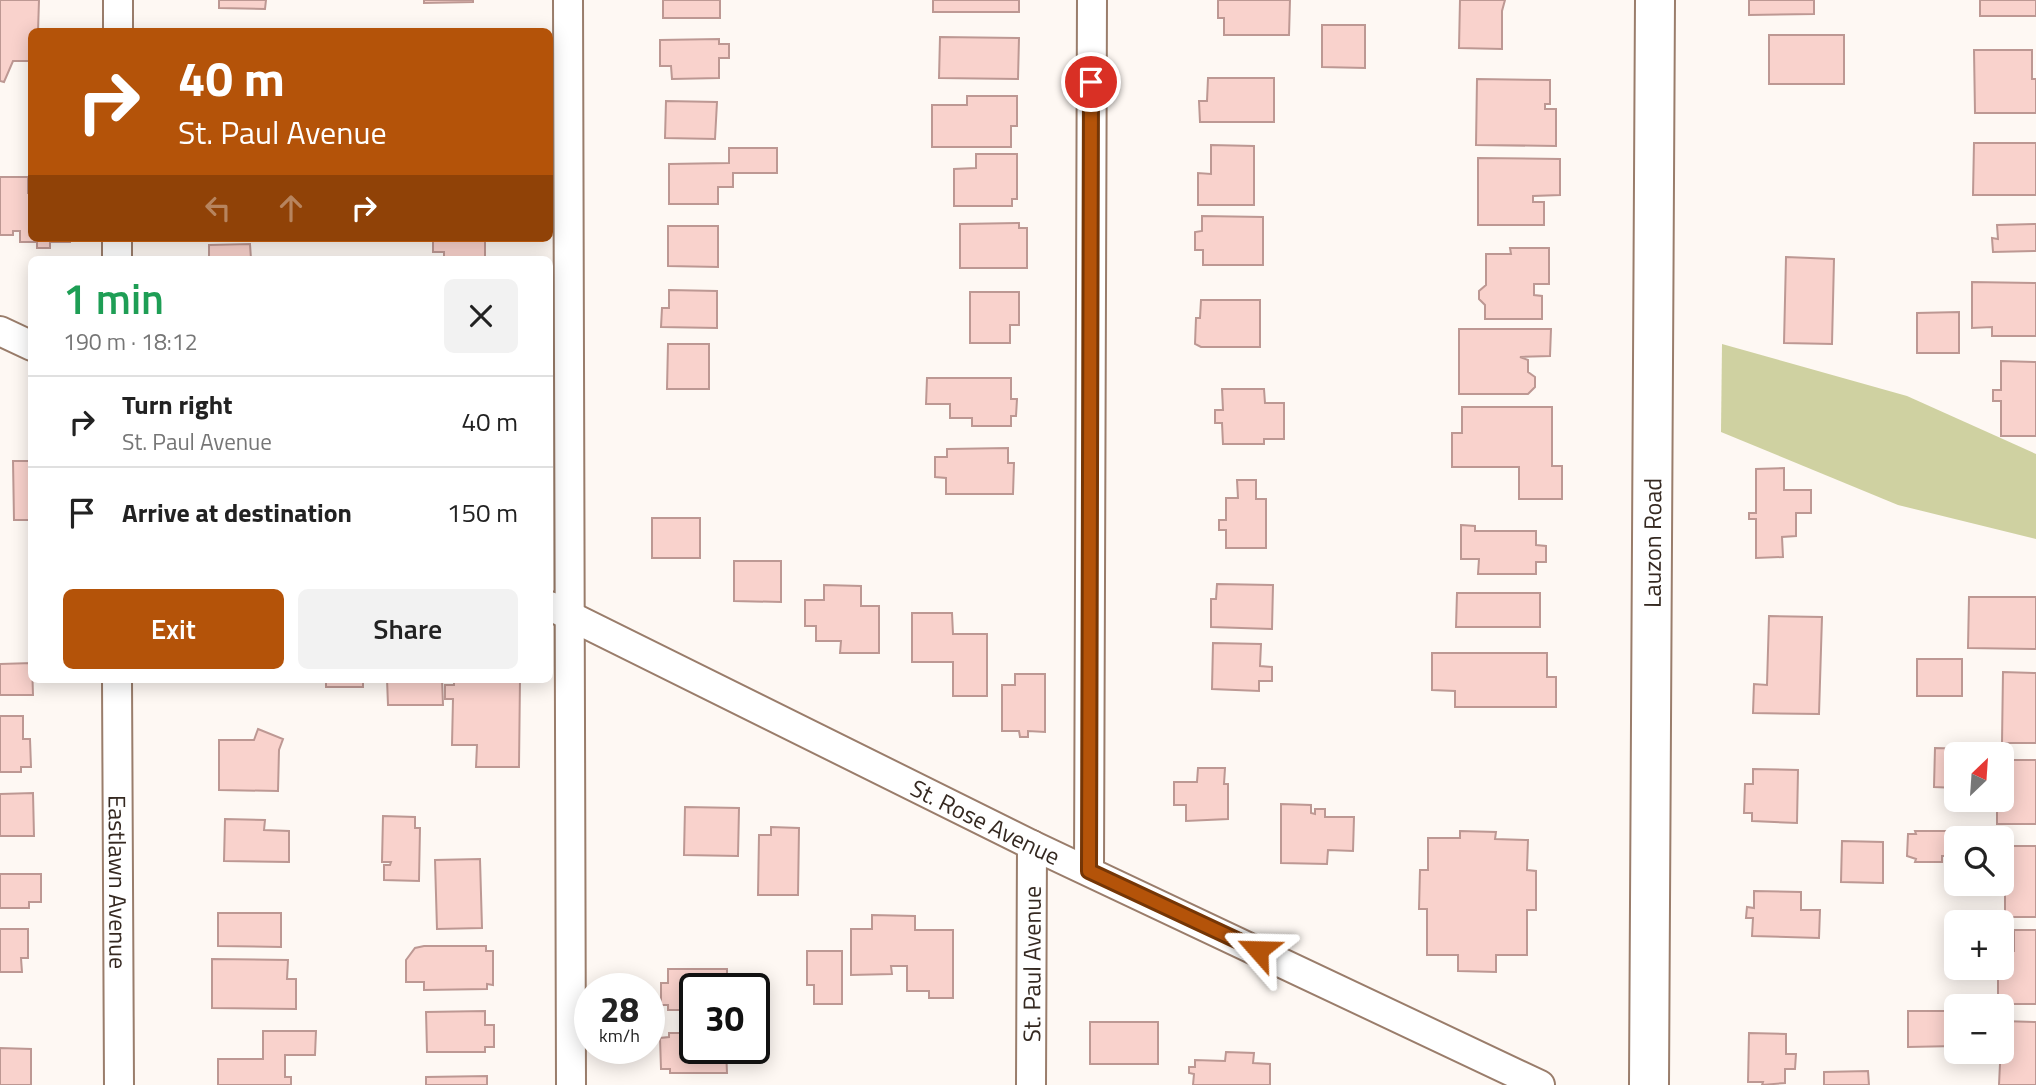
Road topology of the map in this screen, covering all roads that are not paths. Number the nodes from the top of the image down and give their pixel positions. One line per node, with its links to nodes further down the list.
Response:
1 (118, 0): 5 (street)
2 (568, 0): 8 (street)
3 (1092, 0): 11 (street)
4 (1655, 0): 16 (main road, Lauzon Road)
5 (118, 28)
6 (0, 331): 7 (street)
7 (28, 344)
8 (559, 611): 10 (street, St. Rose Avenue); 13 (street)
9 (117, 683): 12 (street, Eastlawn Avenue)
10 (1032, 845): 11 (street, St. Rose Avenue); 14 (street, St. Paul Avenue)
11 (1089, 871): 15 (street, St. Rose Avenue)
12 (119, 1085)
13 (570, 1085)
14 (1031, 1085)
15 (1540, 1085)
16 (1649, 1085)

